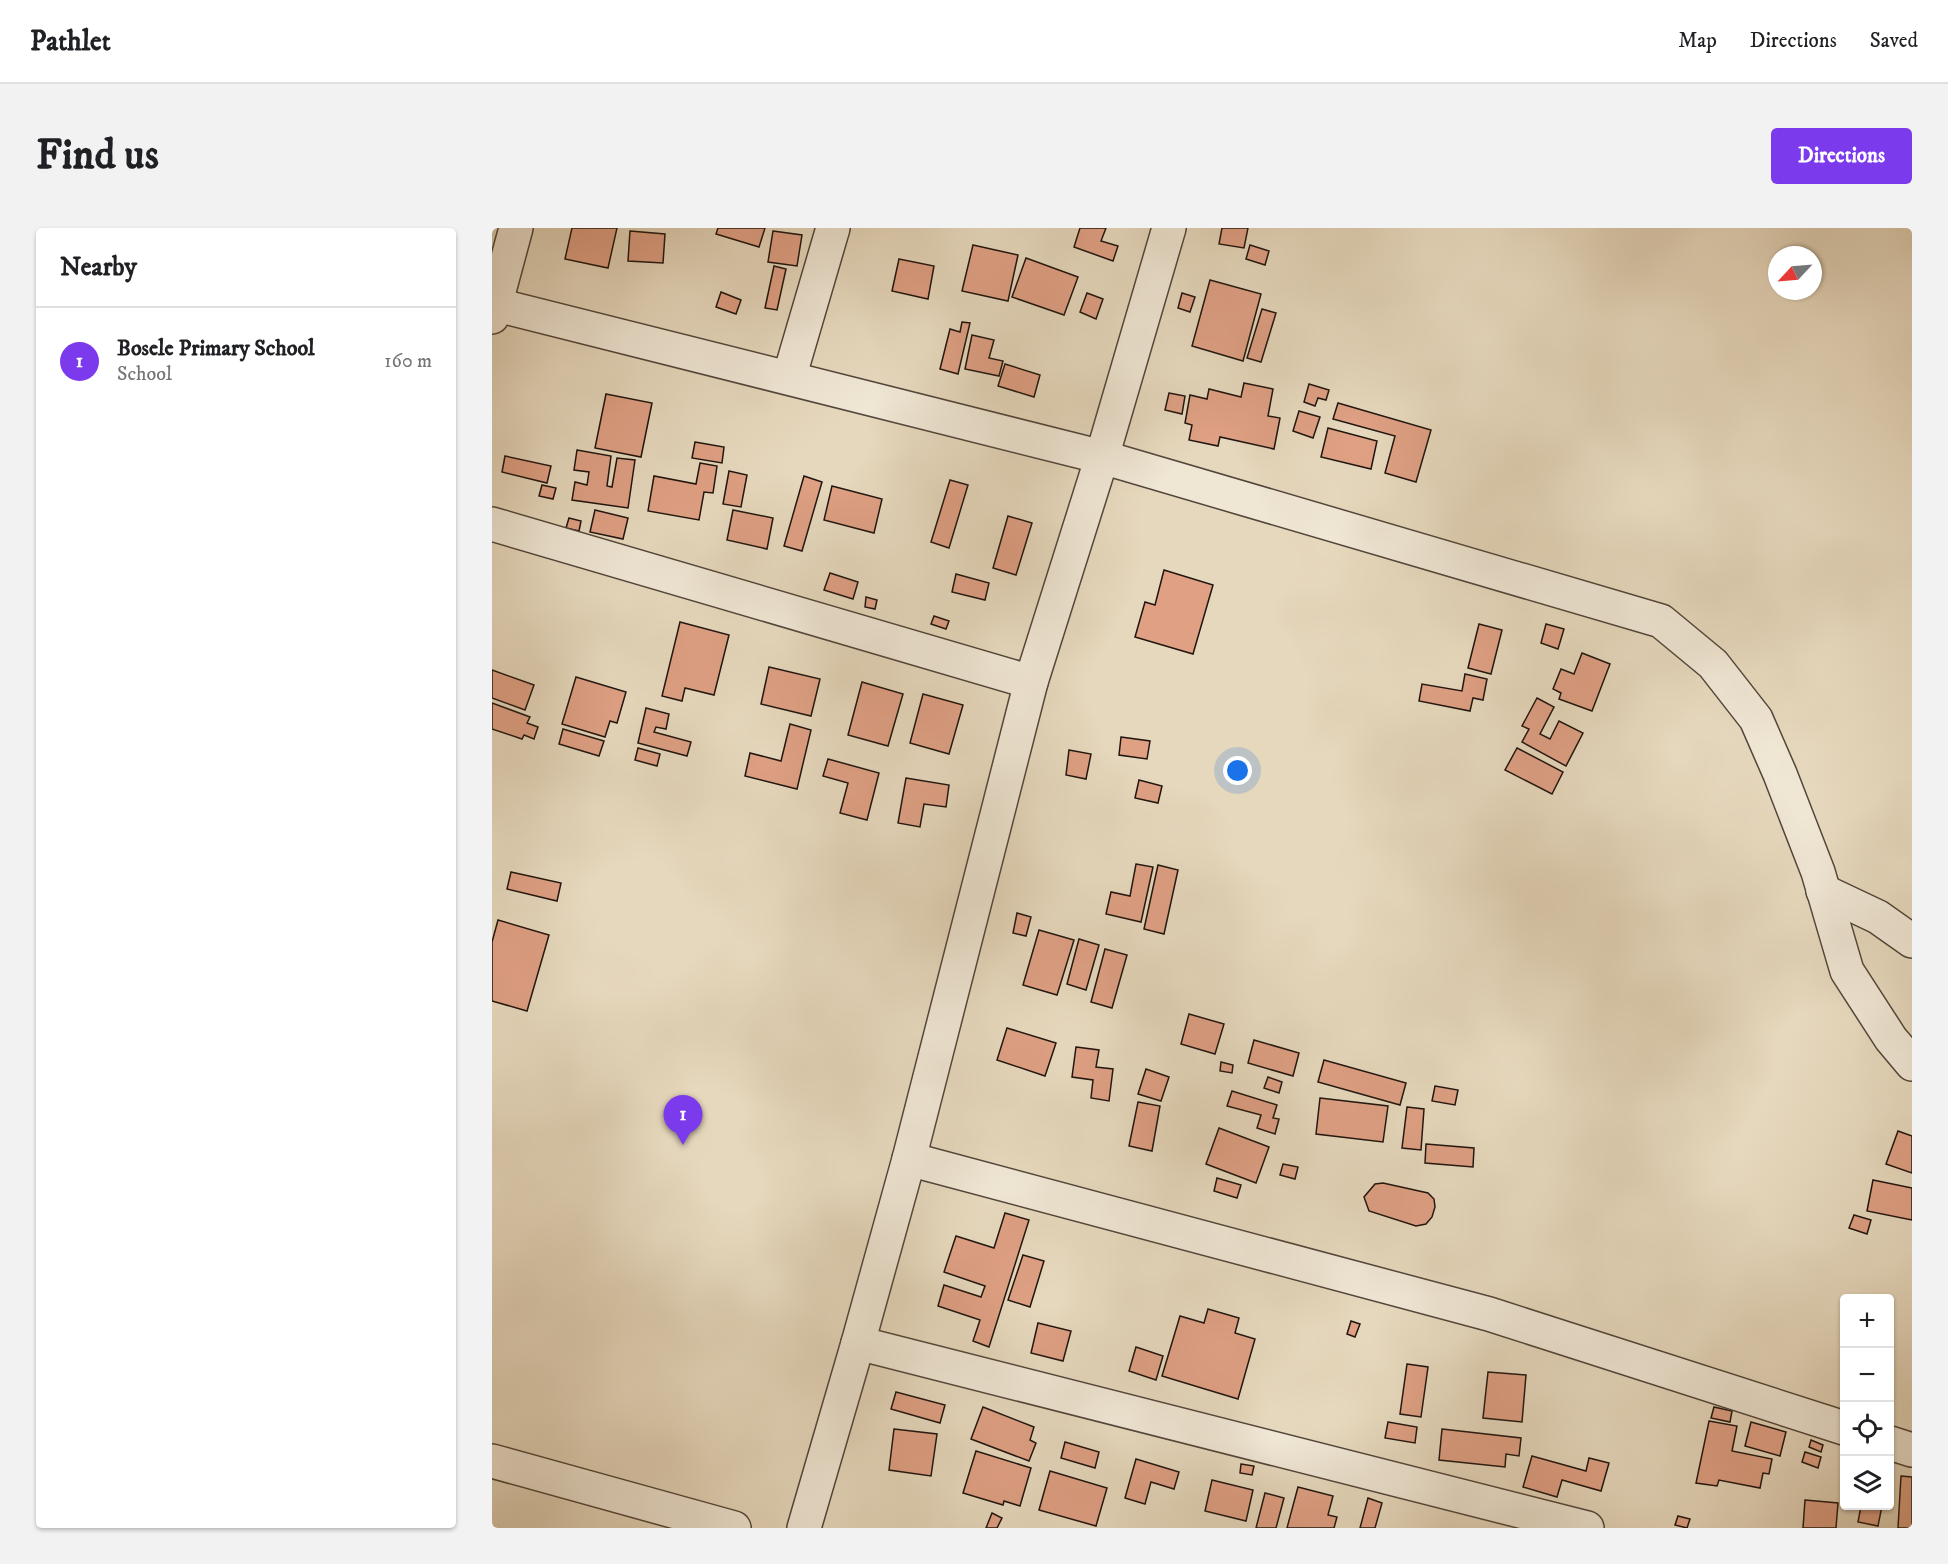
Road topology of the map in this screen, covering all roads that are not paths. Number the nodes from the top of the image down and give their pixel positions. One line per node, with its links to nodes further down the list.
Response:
1 (516, 228): 4 (street)
2 (833, 228): 5 (street)
3 (1169, 228): 6 (street)
4 (494, 311): 5 (street)
5 (789, 378): 6 (street)
6 (1102, 457): 8 (street); 9 (street)
7 (492, 524): 8 (street)
8 (1030, 682): 12 (street)
9 (1823, 891): 10 (street); 11 (street)
10 (1912, 940)
11 (1912, 1064)
12 (909, 1160): 13 (street); 14 (street)
13 (858, 1343): 19 (street); 20 (street)
14 (1840, 1426)
15 (1894, 1444): 16 (street)
16 (1912, 1450)
17 (492, 1461): 18 (street)
18 (735, 1528)
19 (804, 1528)
20 (1587, 1528)

